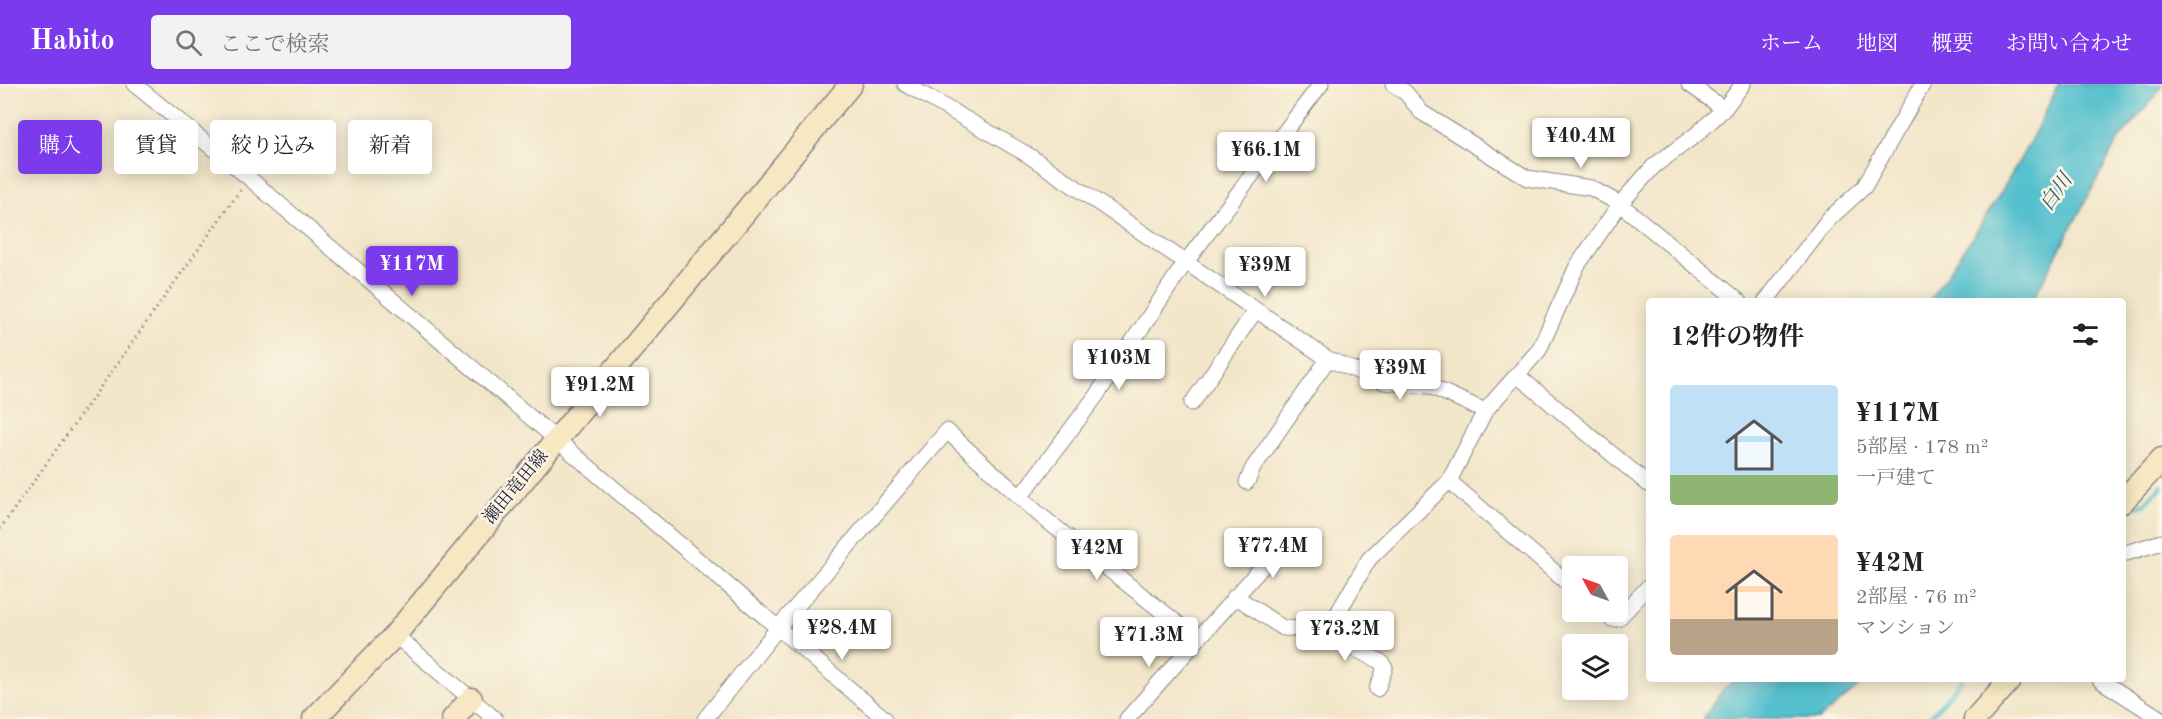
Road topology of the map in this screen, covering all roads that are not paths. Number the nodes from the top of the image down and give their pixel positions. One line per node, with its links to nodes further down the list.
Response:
1 (134, 84): 19 (street)
2 (851, 84): 19 (main road, 瀬田竜田線)
3 (906, 84): 11 (street)
4 (1321, 84): 11 (street)
5 (1393, 84): 10 (street)
6 (1689, 84): 9 (street)
7 (1743, 84): 9 (street)
8 (1923, 84): 13 (street)
9 (1724, 109): 10 (street)
10 (1620, 204): 12 (street); 16 (street)
11 (1185, 263): 14 (street); 24 (street)
12 (1735, 298)
13 (1768, 298)
14 (1255, 311): 15 (street); 17 (street)
15 (1328, 359): 18 (street); 22 (street)
16 (1517, 375): 18 (street); 23 (street)
17 (1192, 403)
18 (1485, 411): 21 (street)
19 (555, 440): 33 (street); 35 (main road, 瀬田竜田線)
20 (2162, 459): 25 (main road)
21 (1449, 481): 29 (street); 34 (street)
22 (1247, 482)
23 (1646, 482)
24 (1021, 496): 33 (street); 36 (street)
25 (2126, 498)
26 (1287, 539): 31 (street)
27 (2162, 542): 28 (street)
28 (2126, 553)
29 (1562, 578)
30 (1646, 589): 32 (street)
31 (1235, 596): 34 (street); 36 (street)
32 (1628, 608)
33 (778, 628): 44 (street); 45 (street)
34 (1329, 630): 39 (street)
35 (395, 635): 40 (street); 41 (main road, 瀬田竜田線)
36 (1196, 638): 46 (street)
37 (2008, 682): 47 (main road)
38 (2103, 682): 48 (street)
39 (1377, 689)
40 (471, 699): 42 (main road); 43 (street)
41 (314, 719)
42 (453, 719)
43 (495, 719)
44 (705, 719)
45 (885, 719)
46 (1127, 719)
47 (1975, 719)
48 (2161, 719)

